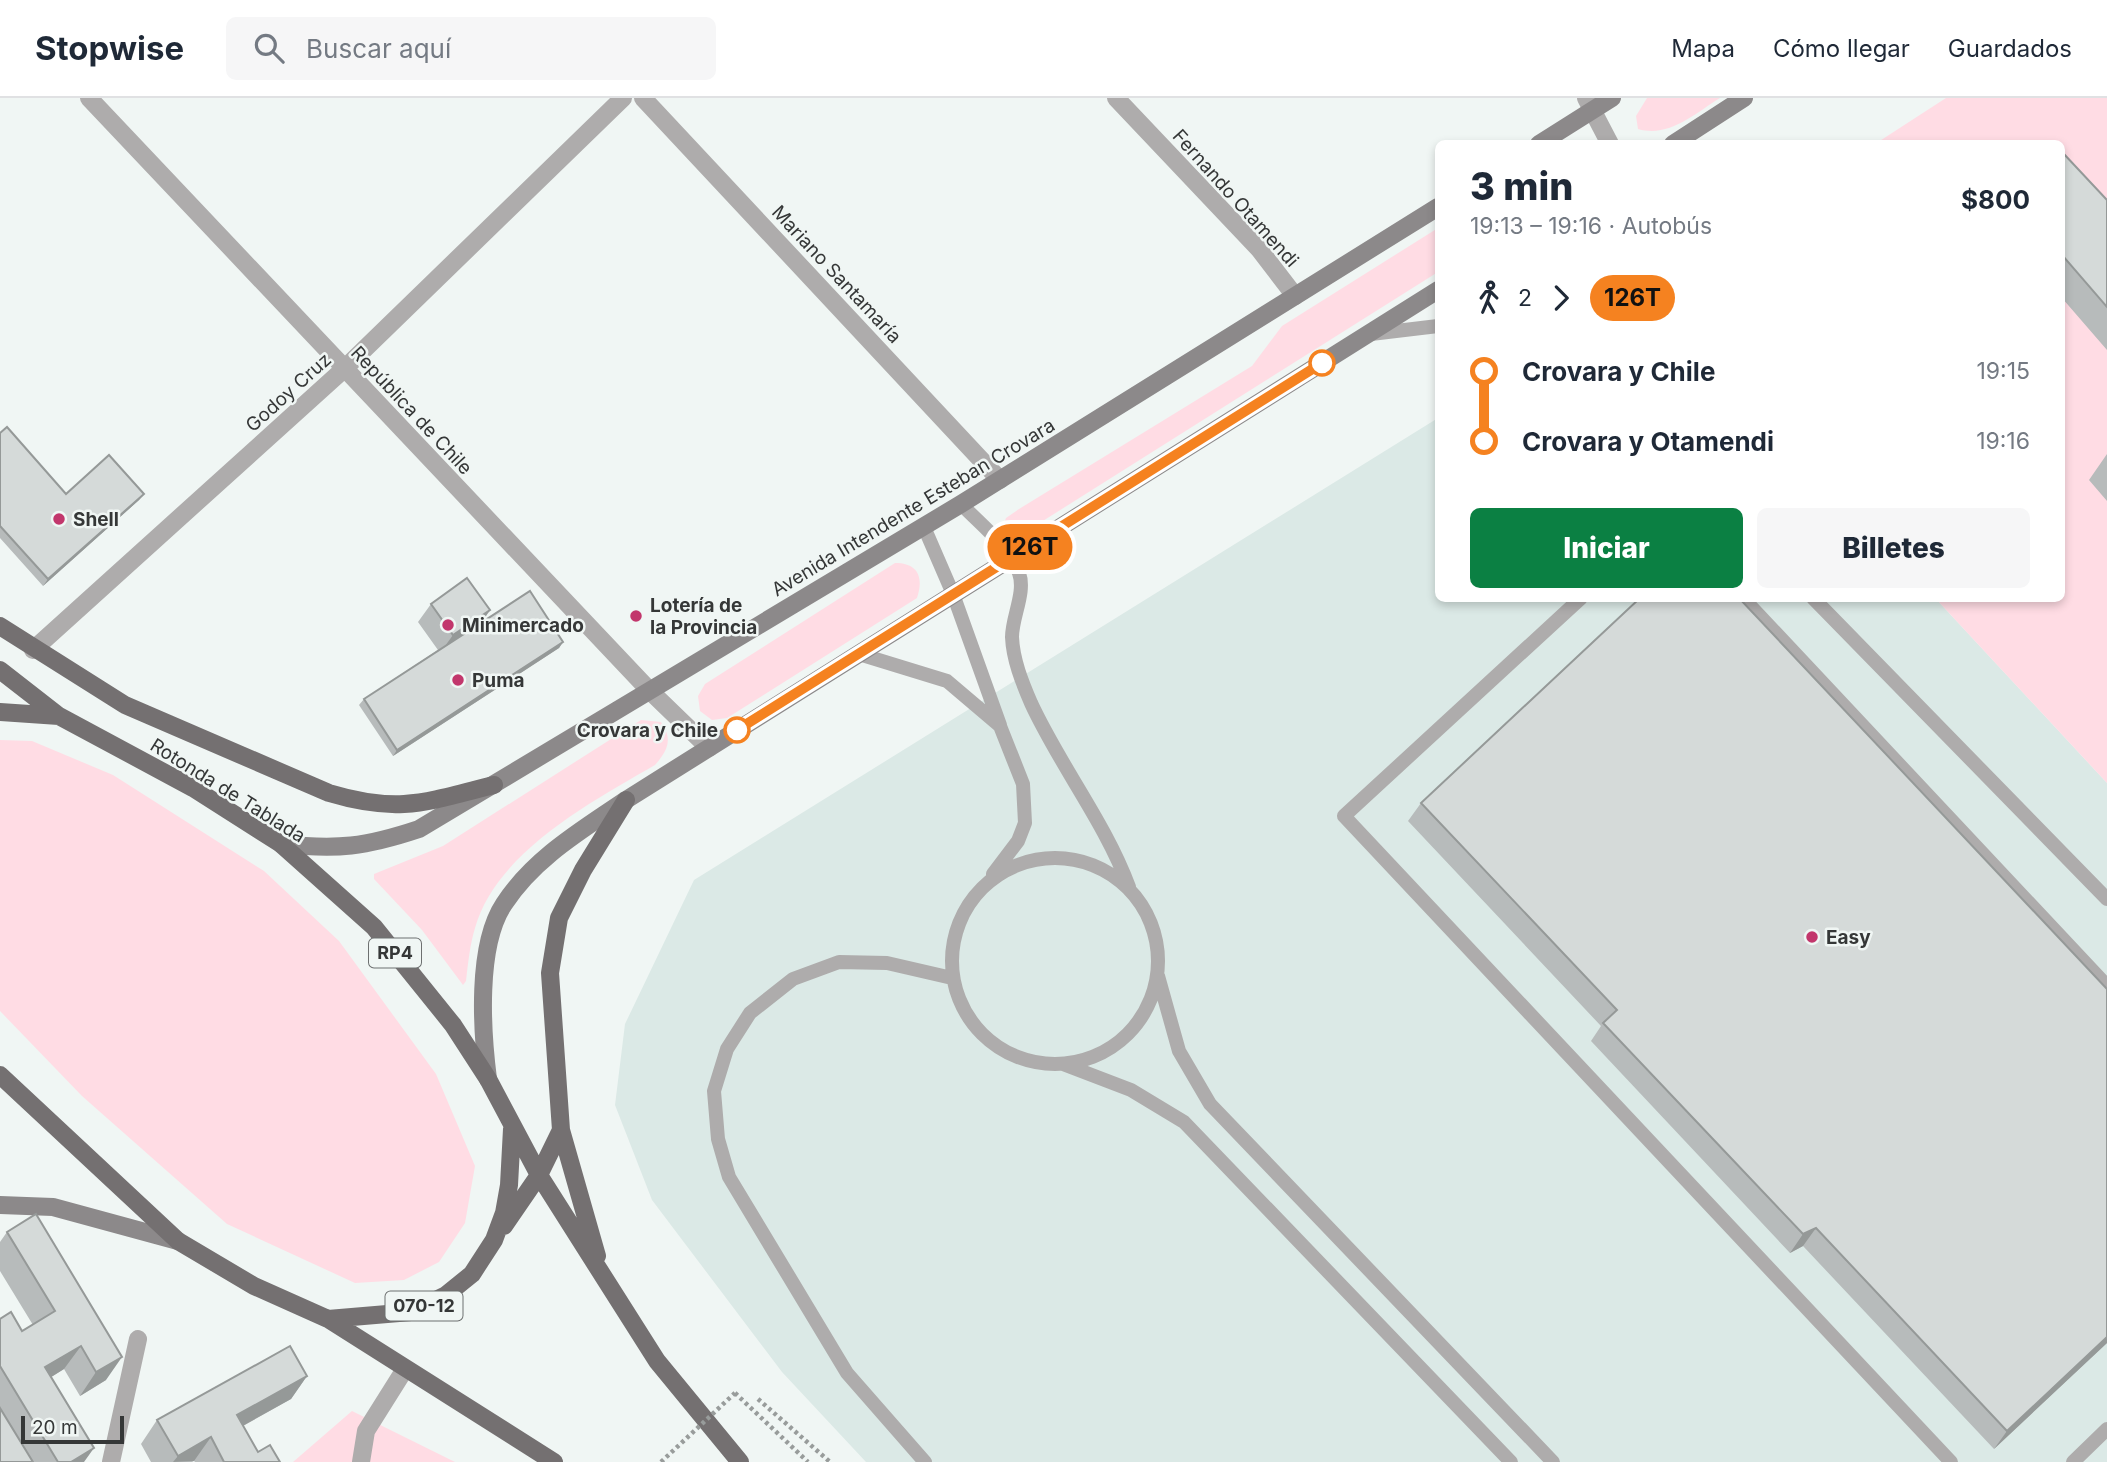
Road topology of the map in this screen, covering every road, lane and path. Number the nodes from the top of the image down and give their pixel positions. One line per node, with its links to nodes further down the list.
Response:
1 (89, 98): 16 (street, República de Chile)
2 (623, 98): 16 (street, Godoy Cruz)
3 (643, 98): 17 (street, Mariano Santamaría)
4 (1116, 98): 13 (street, Fernando Otamendi)
5 (1612, 98): 7 (main road)
6 (1745, 98): 10 (main road)
7 (1590, 104): 8 (main road); 9 (street)
8 (1544, 140)
9 (1608, 140)
10 (1679, 140)
11 (1435, 209): 13 (main road, Avenida Intendente Esteban Crovara)
12 (1435, 292): 15 (main road)
13 (1295, 296): 17 (main road, Avenida Intendente Esteban Crovara)
14 (1435, 326): 15 (lane)
15 (1371, 334): 20 (main road)
16 (344, 369): 26 (street, Godoy Cruz); 29 (street, República de Chile)
17 (1000, 480): 18 (main road, Avenida Intendente Esteban Crovara)
18 (961, 504): 19 (main road, Avenida Intendente Esteban Crovara); 20 (lane)
19 (924, 527): 21 (lane); 29 (main road, Avenida Intendente Esteban Crovara)
20 (1011, 558): 21 (main road); 38 (lane)
21 (953, 594): 27 (main road); 32 (lane)
22 (1577, 602): 68 (lane)
23 (1747, 602): 42 (lane)
24 (1817, 602): 39 (lane)
25 (0, 626): 26 (main road)
26 (33, 650): 34 (main road)
27 (859, 654): 32 (lane); 33 (main road)
28 (0, 670): 31 (main road, RP4)
29 (649, 690): 33 (street, República de Chile); 34 (main road, Avenida Intendente Esteban Crovara)
30 (0, 712): 31 (main road, Rotonda de Tablada)
31 (59, 716): 36 (main road, Rotonda de Tablada / RP4)
32 (1000, 726): 37 (lane)
33 (709, 748): 35 (main road)
34 (494, 785): 36 (main road, Avenida Intendente Esteban Crovara)
35 (626, 800): 45 (main road); 47 (main road)
36 (281, 844): 45 (main road, Rotonda de Tablada / RP4)
37 (985, 884): 38 (lane); 41 (lane)
38 (1129, 887): 40 (lane)
39 (2107, 899)
40 (1158, 976): 43 (lane); 67 (lane)
41 (952, 978): 43 (lane); 65 (lane)
42 (2107, 986)
43 (1063, 1064): 66 (lane)
44 (0, 1075): 51 (main road)
45 (488, 1079): 46 (main road, Rotonda de Tablada / RP4)
46 (512, 1129): 48 (main road, RP4); 50 (main road, Rotonda de Tablada / 070-12)
47 (561, 1129): 48 (main road); 52 (main road)
48 (539, 1175): 50 (main road); 52 (main road, RP4)
49 (0, 1205): 51 (main road)
50 (494, 1240): 53 (main road, Rotonda de Tablada / 070-12)
51 (178, 1241): 53 (main road)
52 (603, 1277): 62 (main road, RP4)
53 (328, 1320): 55 (main road)
54 (138, 1339): 58 (street)
55 (405, 1369): 59 (street); 60 (main road)
56 (758, 1399): 64 (path)
57 (2107, 1429): 69 (lane)
58 (111, 1462)
59 (362, 1462)
60 (554, 1462)
61 (661, 1462): 63 (path, bridge)
62 (740, 1462)
63 (808, 1462)
64 (830, 1462)
65 (925, 1462)
66 (1511, 1462)
67 (1553, 1462)
68 (1951, 1462)
69 (2074, 1462)

